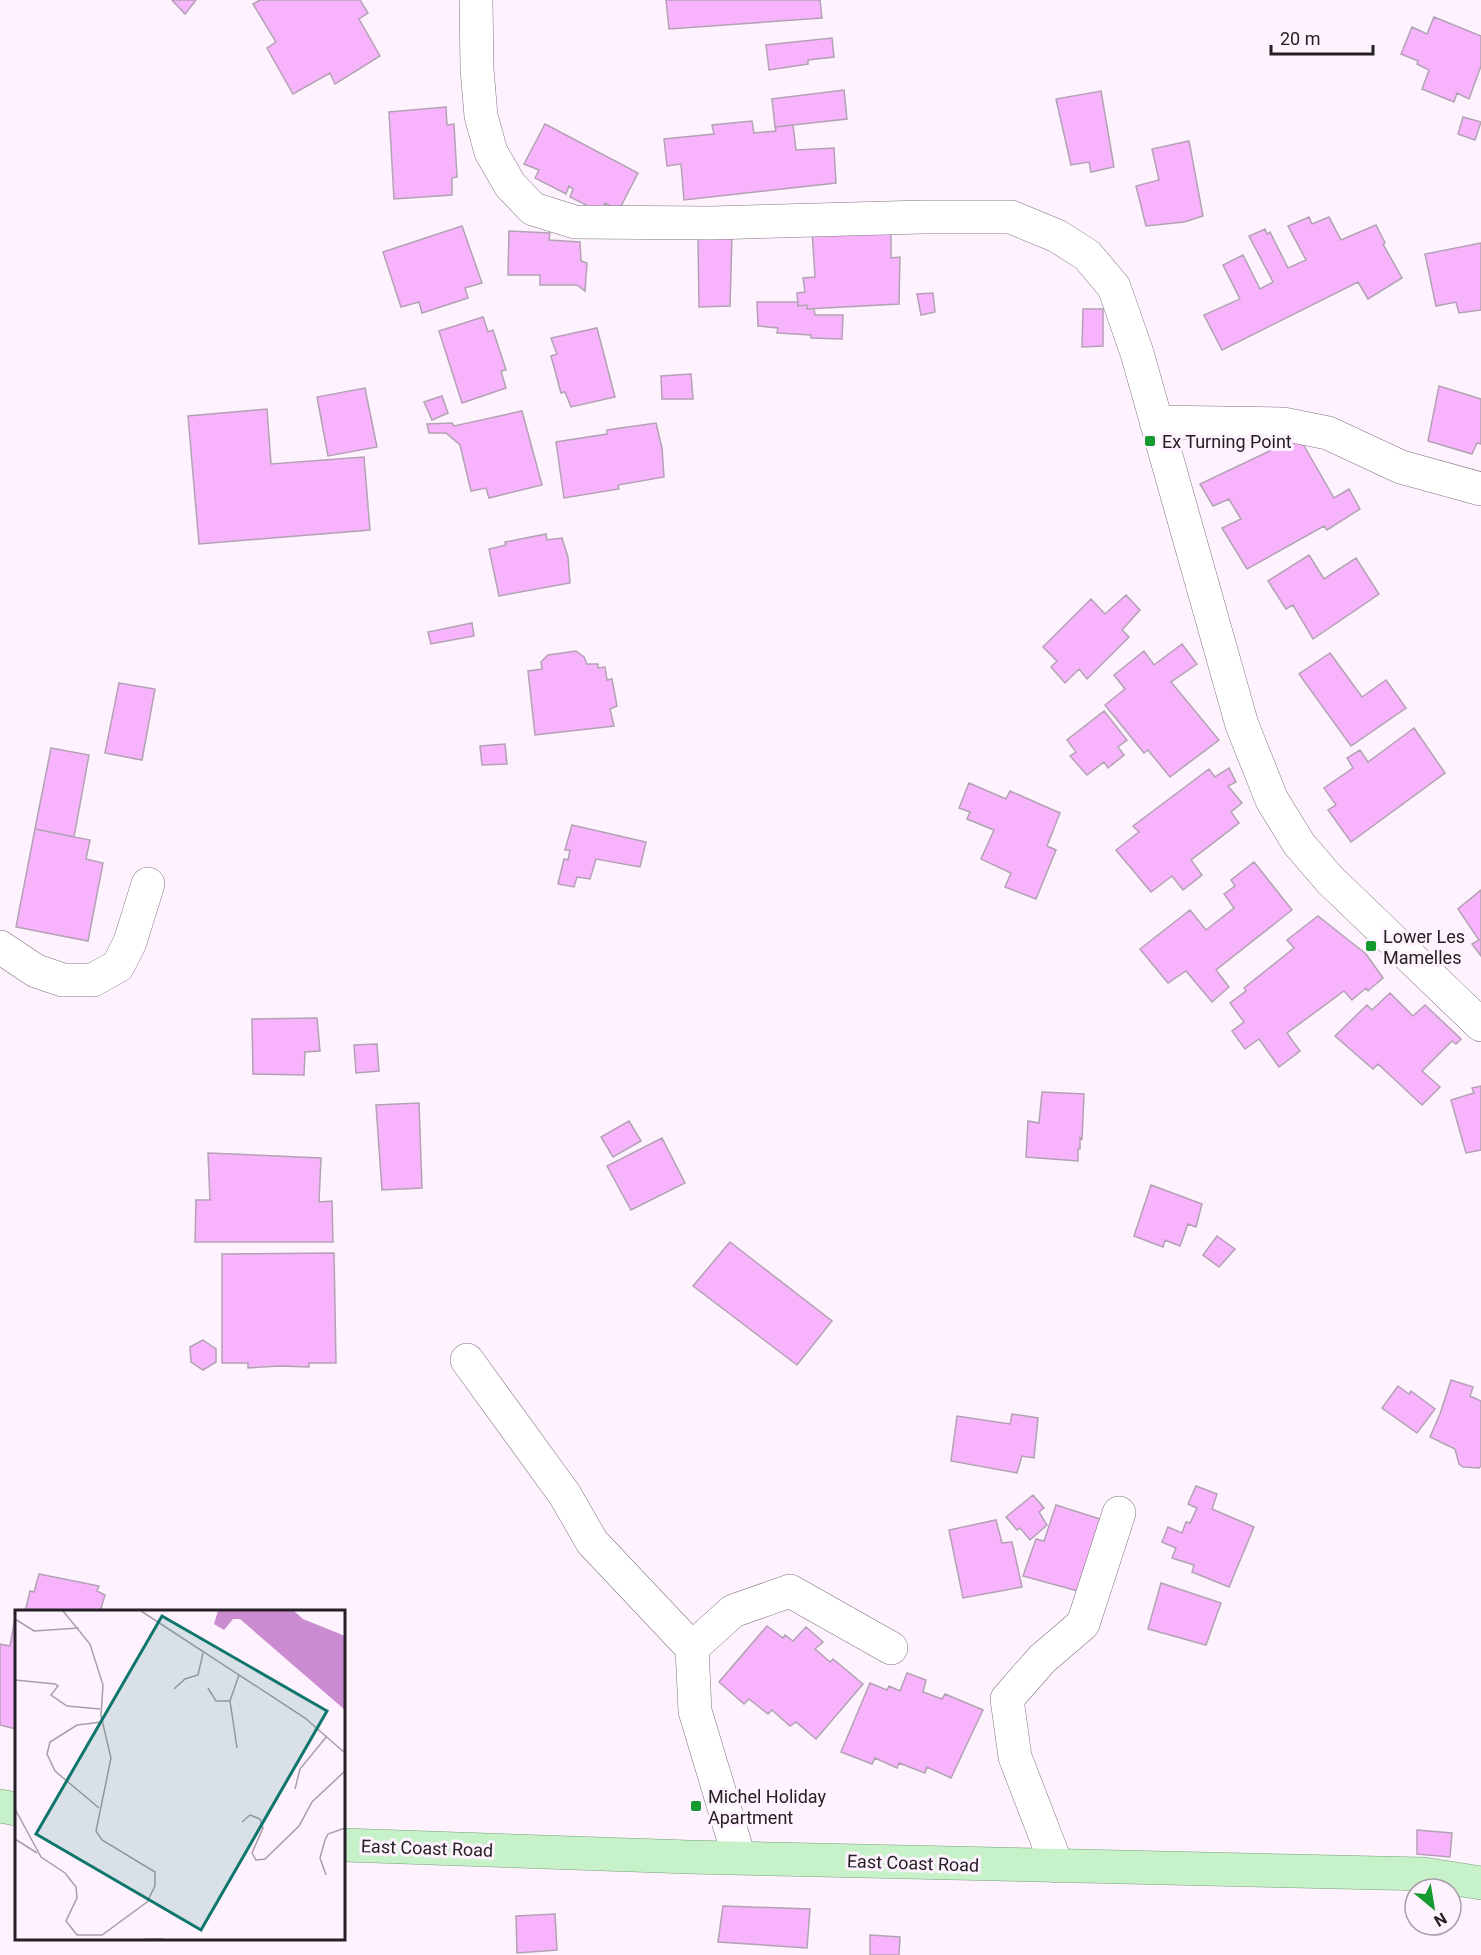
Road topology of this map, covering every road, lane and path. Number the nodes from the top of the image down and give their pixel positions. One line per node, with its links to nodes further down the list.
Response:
1 (476, 0): 2 (street)
2 (1156, 422): 3 (street); 6 (street)
3 (1481, 489)
4 (148, 884): 5 (street)
5 (0, 947)
6 (1478, 1016)
7 (467, 1360): 9 (street)
8 (1119, 1513): 15 (street)
9 (692, 1648): 10 (street); 14 (street)
10 (891, 1648)
11 (0, 1806): 12 (main road)
12 (15, 1809)
13 (345, 1845): 14 (main road, East Coast Road)
14 (738, 1857): 15 (main road, East Coast Road)
15 (1057, 1866): 16 (main road, East Coast Road)
16 (1481, 1883)

